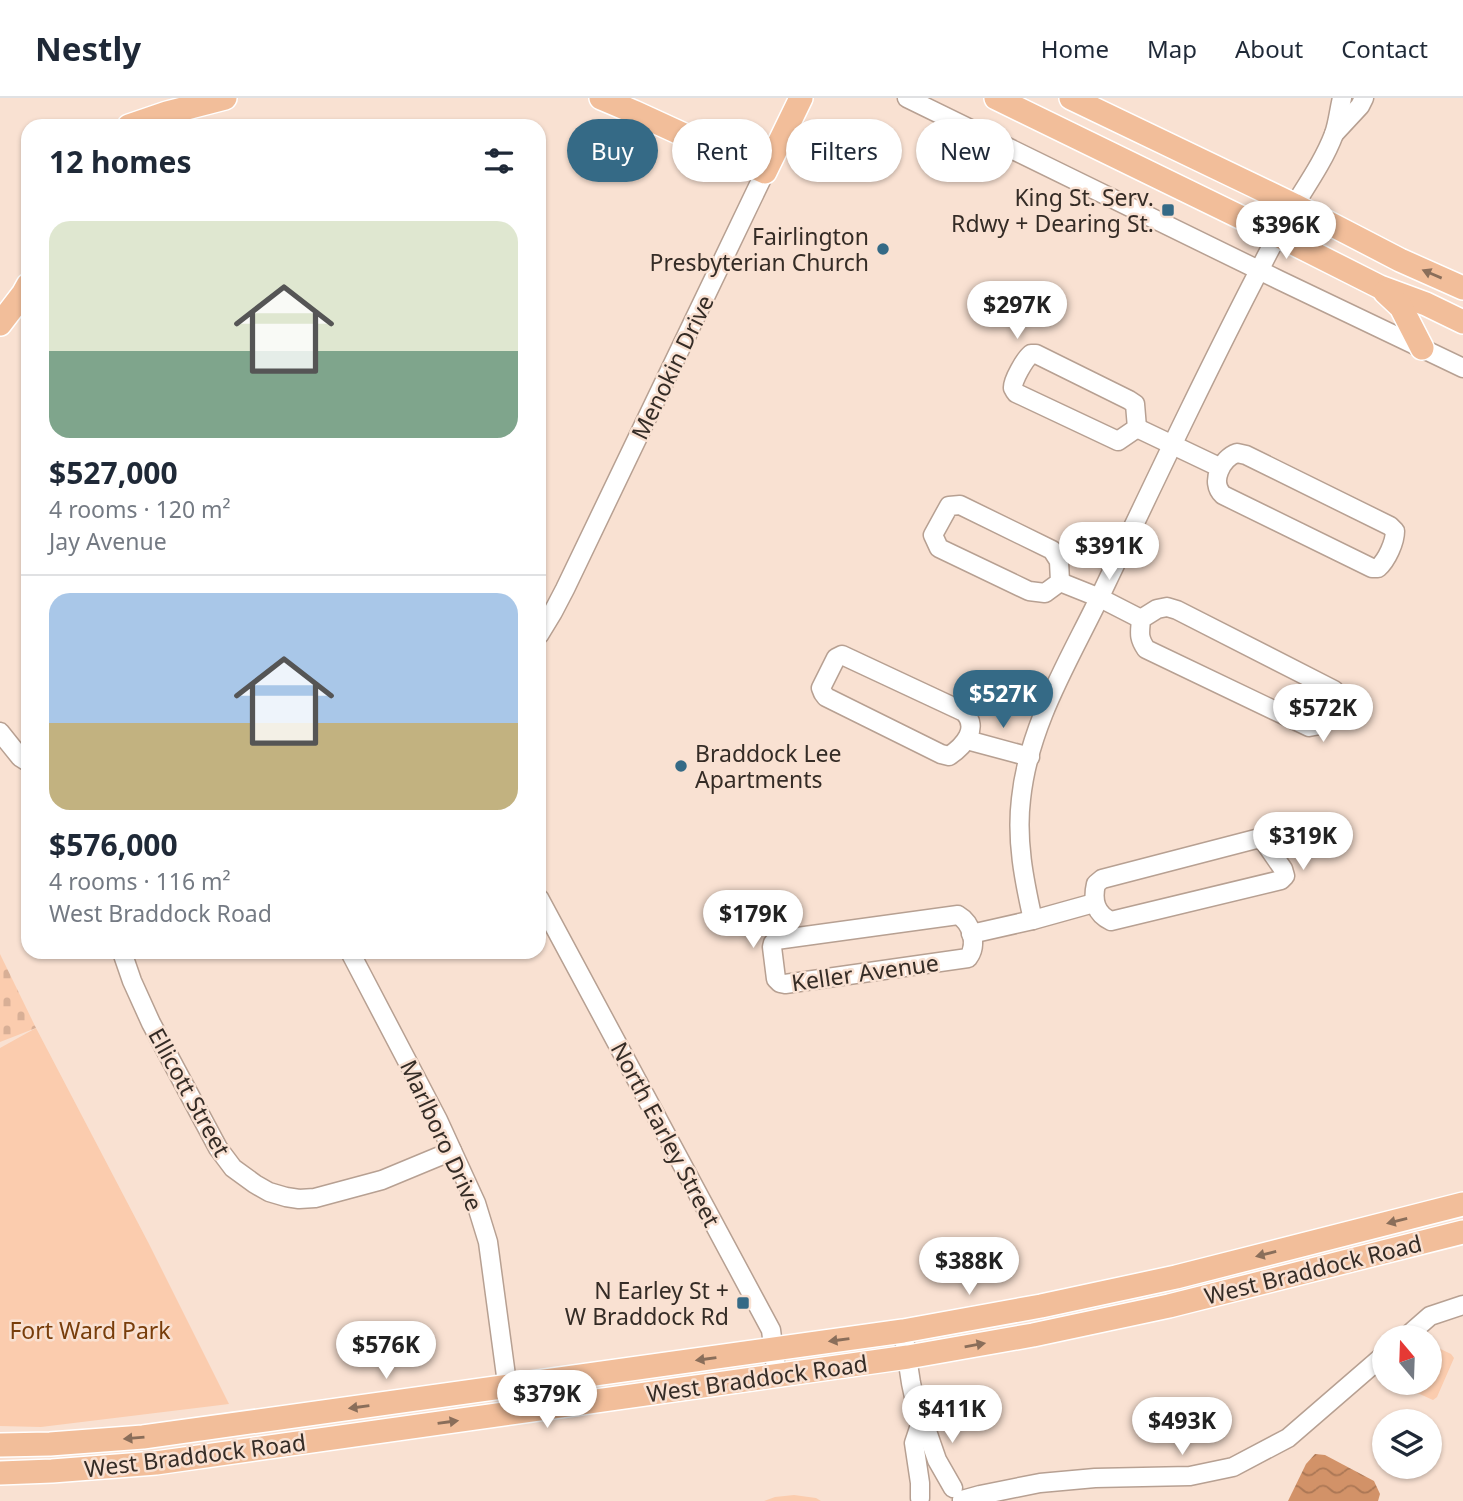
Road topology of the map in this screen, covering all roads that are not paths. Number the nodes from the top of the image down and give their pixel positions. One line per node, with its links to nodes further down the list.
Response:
1 (225, 98): 9 (main road)
2 (601, 98): 10 (main road)
3 (801, 98): 12 (main road, Menokin Drive)
4 (907, 98): 16 (street)
5 (996, 98): 15 (main road)
6 (1071, 98): 14 (main road)
7 (1342, 98): 11 (street)
8 (1364, 98): 11 (street)
9 (149, 119)
10 (672, 129)
11 (1334, 134): 14 (street)
12 (772, 158)
13 (760, 182): 30 (street, Menokin Drive)
14 (1294, 205): 15 (street); 18 (main road, one-way to 14)
15 (1277, 235): 16 (street); 17 (main road)
16 (1260, 270): 22 (street); 25 (street)
17 (1380, 287): 20 (main road); 22 (main road)
18 (1463, 288)
19 (21, 297): 21 (main road)
20 (1463, 322)
21 (0, 324)
22 (1422, 348): 23 (street)
23 (1463, 368)
24 (1137, 428): 24 (street); 25 (street)
25 (1173, 445): 26 (street); 28 (street)
26 (1219, 467): 26 (street)
27 (1060, 582): 27 (street); 28 (street)
28 (1100, 598): 29 (street); 33 (street)
29 (1141, 619): 29 (street)
30 (546, 624)
31 (0, 732): 34 (street)
32 (967, 740): 32 (street); 33 (street)
33 (1030, 757): 37 (street)
34 (21, 758)
35 (1094, 903): 35 (street); 37 (street)
36 (546, 911): 47 (street, North Earley Street)
37 (1033, 920): 38 (street)
38 (971, 934): 38 (street, Keller Avenue)
39 (124, 959): 41 (street, Ellicott Street)
40 (354, 959): 41 (street, Marlboro Drive)
41 (452, 1151): 51 (street, Marlboro Drive)
42 (1463, 1204): 46 (main road, West Braddock Road, one-way to 46)
43 (1463, 1232): 48 (main road, West Braddock Road, one-way to 43)
44 (1463, 1305): 45 (street)
45 (1420, 1325)
46 (904, 1331): 47 (main road, West Braddock Road, one-way to 47); 48 (street)
47 (774, 1350): 50 (street, North Earley Street); 51 (main road, West Braddock Road, one-way to 51)
48 (908, 1357): 50 (main road, West Braddock Road); 53 (street)
49 (1372, 1365): 56 (street)
50 (778, 1376): 52 (main road, West Braddock Road)
51 (508, 1386): 52 (street, Marlboro Drive); 54 (main road, West Braddock Road, one-way to 54)
52 (511, 1413): 55 (main road, West Braddock Road, one-way to 52)
53 (920, 1425): 56 (street); 57 (street)
54 (0, 1445)
55 (0, 1473)
56 (959, 1496): 57 (street)
57 (920, 1499)

